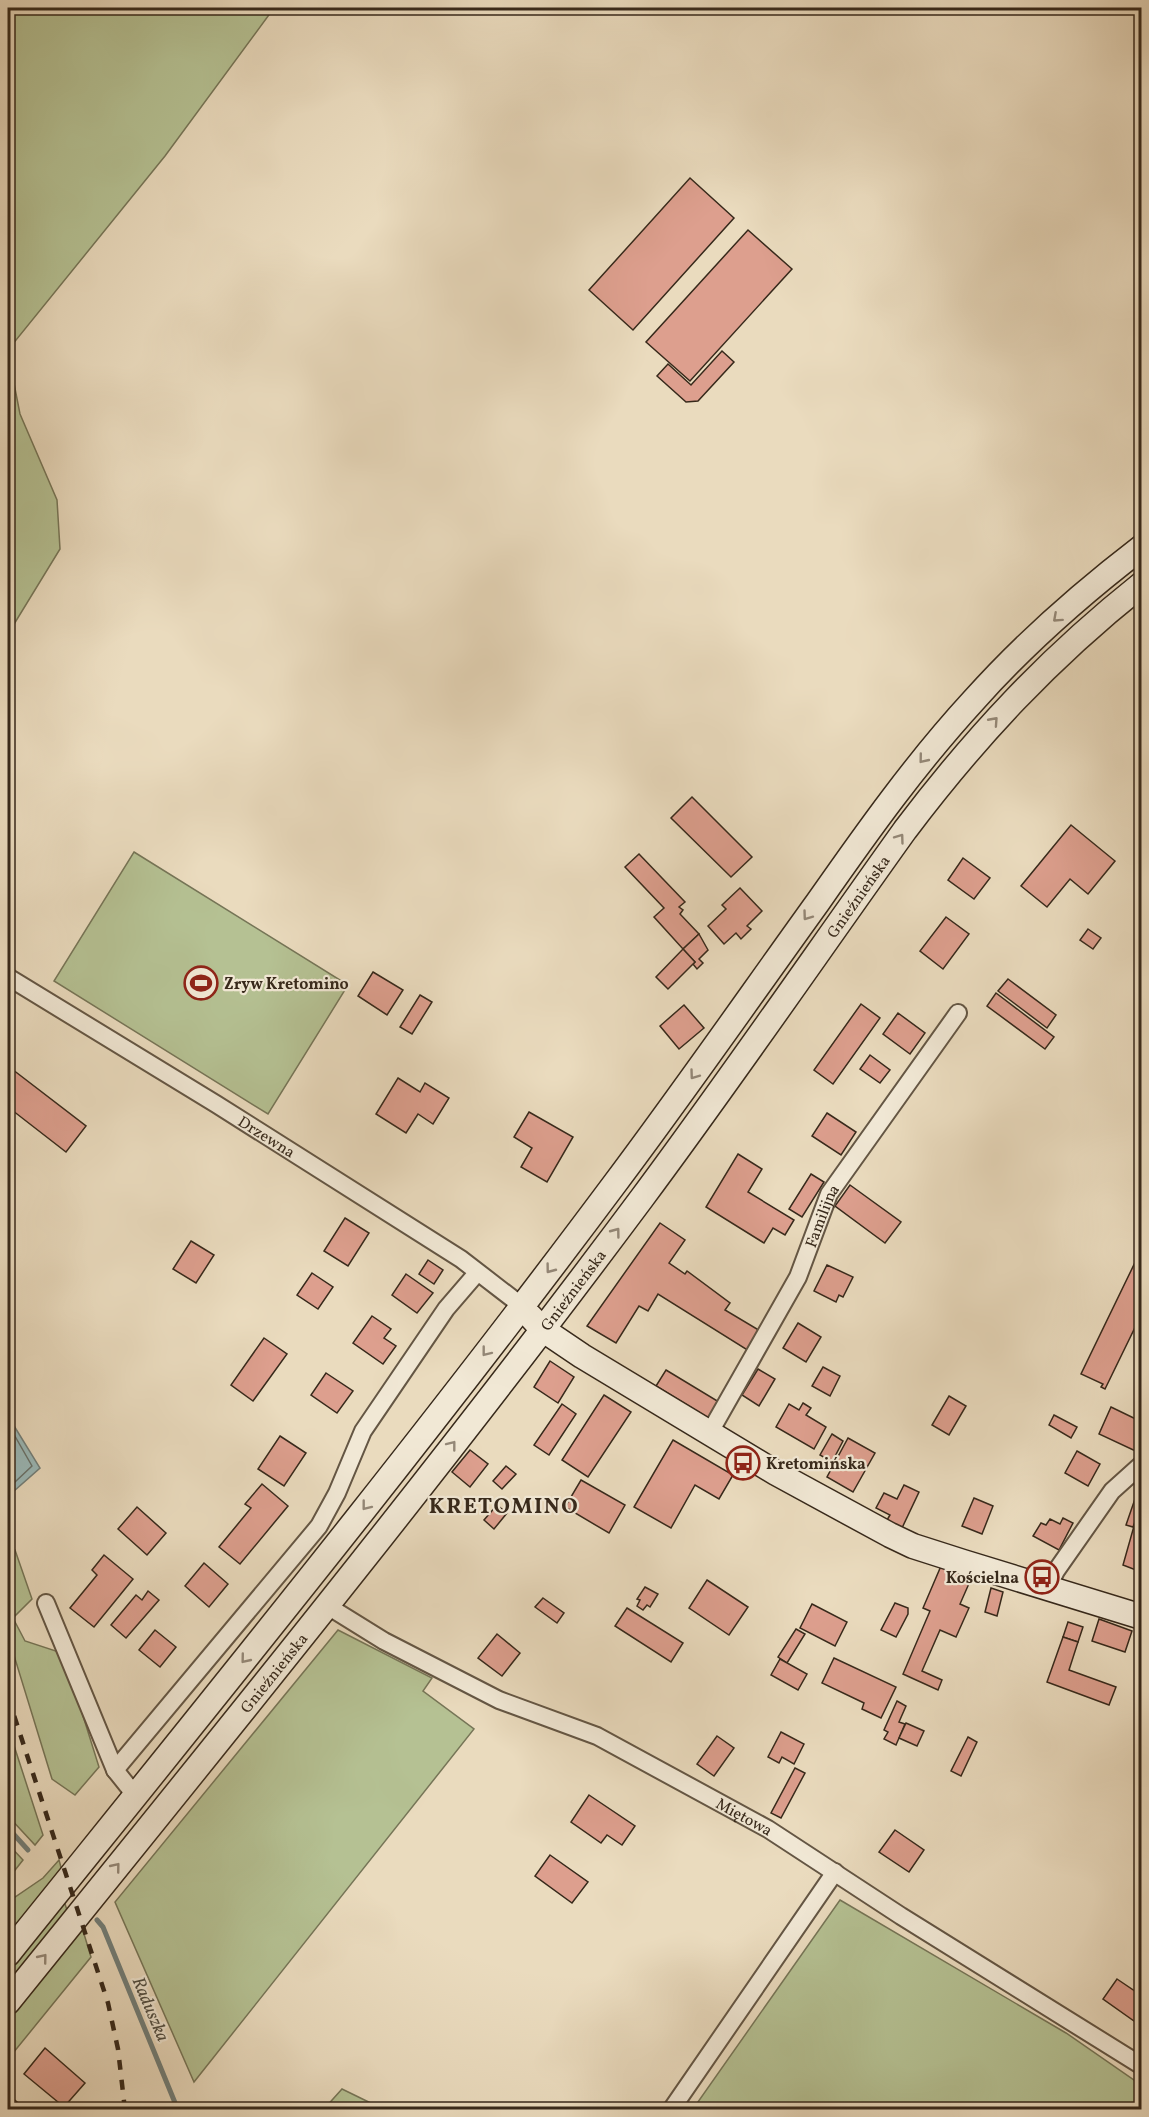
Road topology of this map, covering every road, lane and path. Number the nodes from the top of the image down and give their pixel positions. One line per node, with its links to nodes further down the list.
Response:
1 (1142, 547): 6 (main road, Gnieźnieńska, one-way to 6)
2 (1142, 584): 7 (main road, Gnieźnieńska, one-way to 2)
3 (8, 977): 5 (street, Drzewna)
4 (958, 1013): 8 (street, Familijna)
5 (477, 1273): 6 (street, Drzewna); 14 (street)
6 (522, 1306): 7 (main road); 15 (main road, Gnieźnieńska, one-way to 15)
7 (542, 1329): 8 (main road); 12 (main road, Gnieźnieńska, one-way to 7)
8 (710, 1432): 10 (main road)
9 (1142, 1464): 10 (street)
10 (1047, 1588): 13 (main road)
11 (46, 1603): 14 (street)
12 (326, 1605): 16 (street, Miętowa); 18 (main road, Gnieźnieńska, one-way to 12)
13 (1142, 1617)
14 (115, 1770): 15 (street)
15 (135, 1795): 17 (main road, Gnieźnieńska)
16 (835, 1872): 19 (street, Miętowa); 20 (street)
17 (8, 1954)
18 (8, 2002)
19 (1142, 2066)
20 (671, 2109)

